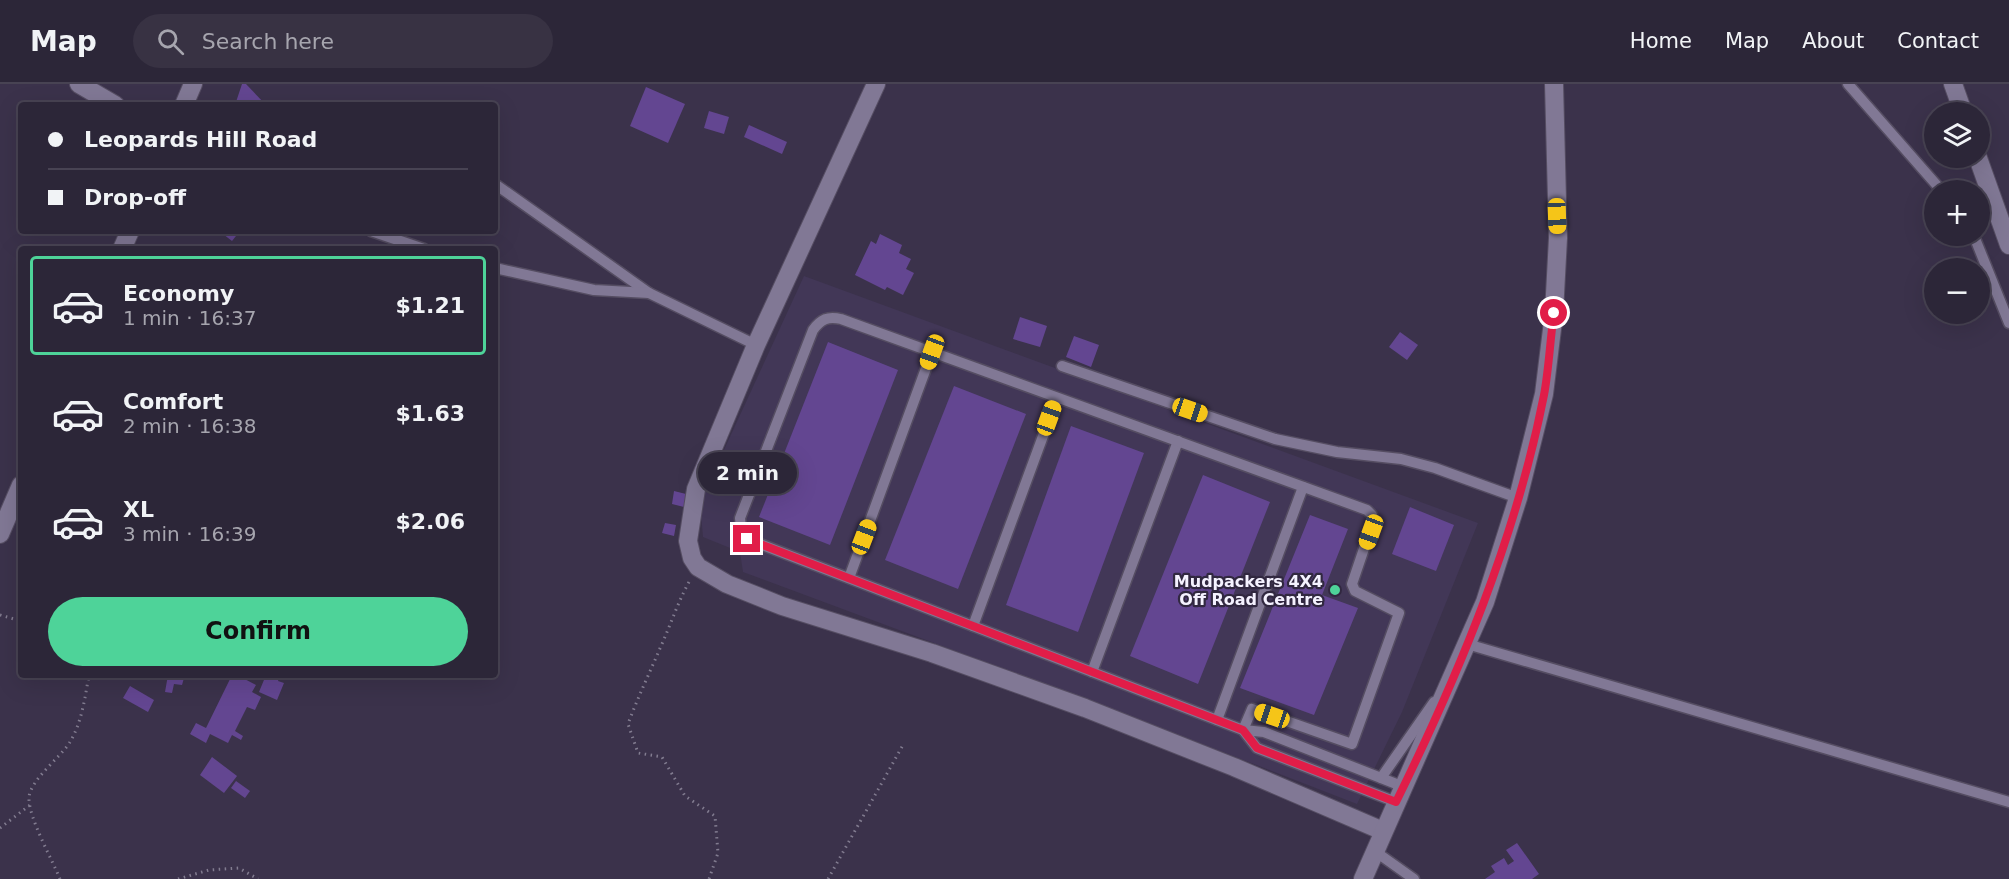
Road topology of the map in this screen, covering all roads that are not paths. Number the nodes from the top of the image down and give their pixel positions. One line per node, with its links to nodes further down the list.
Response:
1 (79, 84): 7 (street)
2 (193, 84): 8 (street)
3 (876, 84): 20 (street)
4 (1554, 84): 27 (street)
5 (1848, 84): 11 (lane)
6 (1953, 84): 9 (street)
7 (110, 102)
8 (185, 102)
9 (1959, 102)
10 (1982, 168): 14 (street)
11 (1932, 180)
12 (498, 186): 18 (lane)
13 (380, 234): 15 (lane)
14 (2009, 245)
15 (415, 246)
16 (1978, 246): 19 (lane)
17 (498, 269): 18 (lane)
18 (649, 293): 20 (lane)
19 (2009, 323)
20 (756, 345): 39 (street)
21 (932, 352): 23 (lane); 29 (lane); 29 (lane)
22 (1062, 366): 27 (lane)
23 (1057, 398): 24 (lane); 30 (lane)
24 (1178, 441): 25 (lane); 32 (lane)
25 (1303, 487): 34 (lane); 35 (lane)
26 (18, 492): 28 (street)
27 (1518, 498): 31 (street)
28 (0, 534)
29 (849, 578): 30 (lane)
30 (973, 626): 32 (lane)
31 (1467, 644): 33 (street); 38 (lane)
32 (1092, 672): 34 (lane)
33 (1454, 673): 36 (lane); 37 (street)
34 (1217, 720): 35 (lane)
35 (1243, 730): 36 (lane); 37 (lane)
36 (1381, 778): 37 (lane)
37 (1400, 794): 39 (street)
38 (2009, 802)
39 (1383, 831): 40 (street)
40 (1376, 852): 41 (street); 42 (lane)
41 (1363, 879)
42 (1414, 879)

